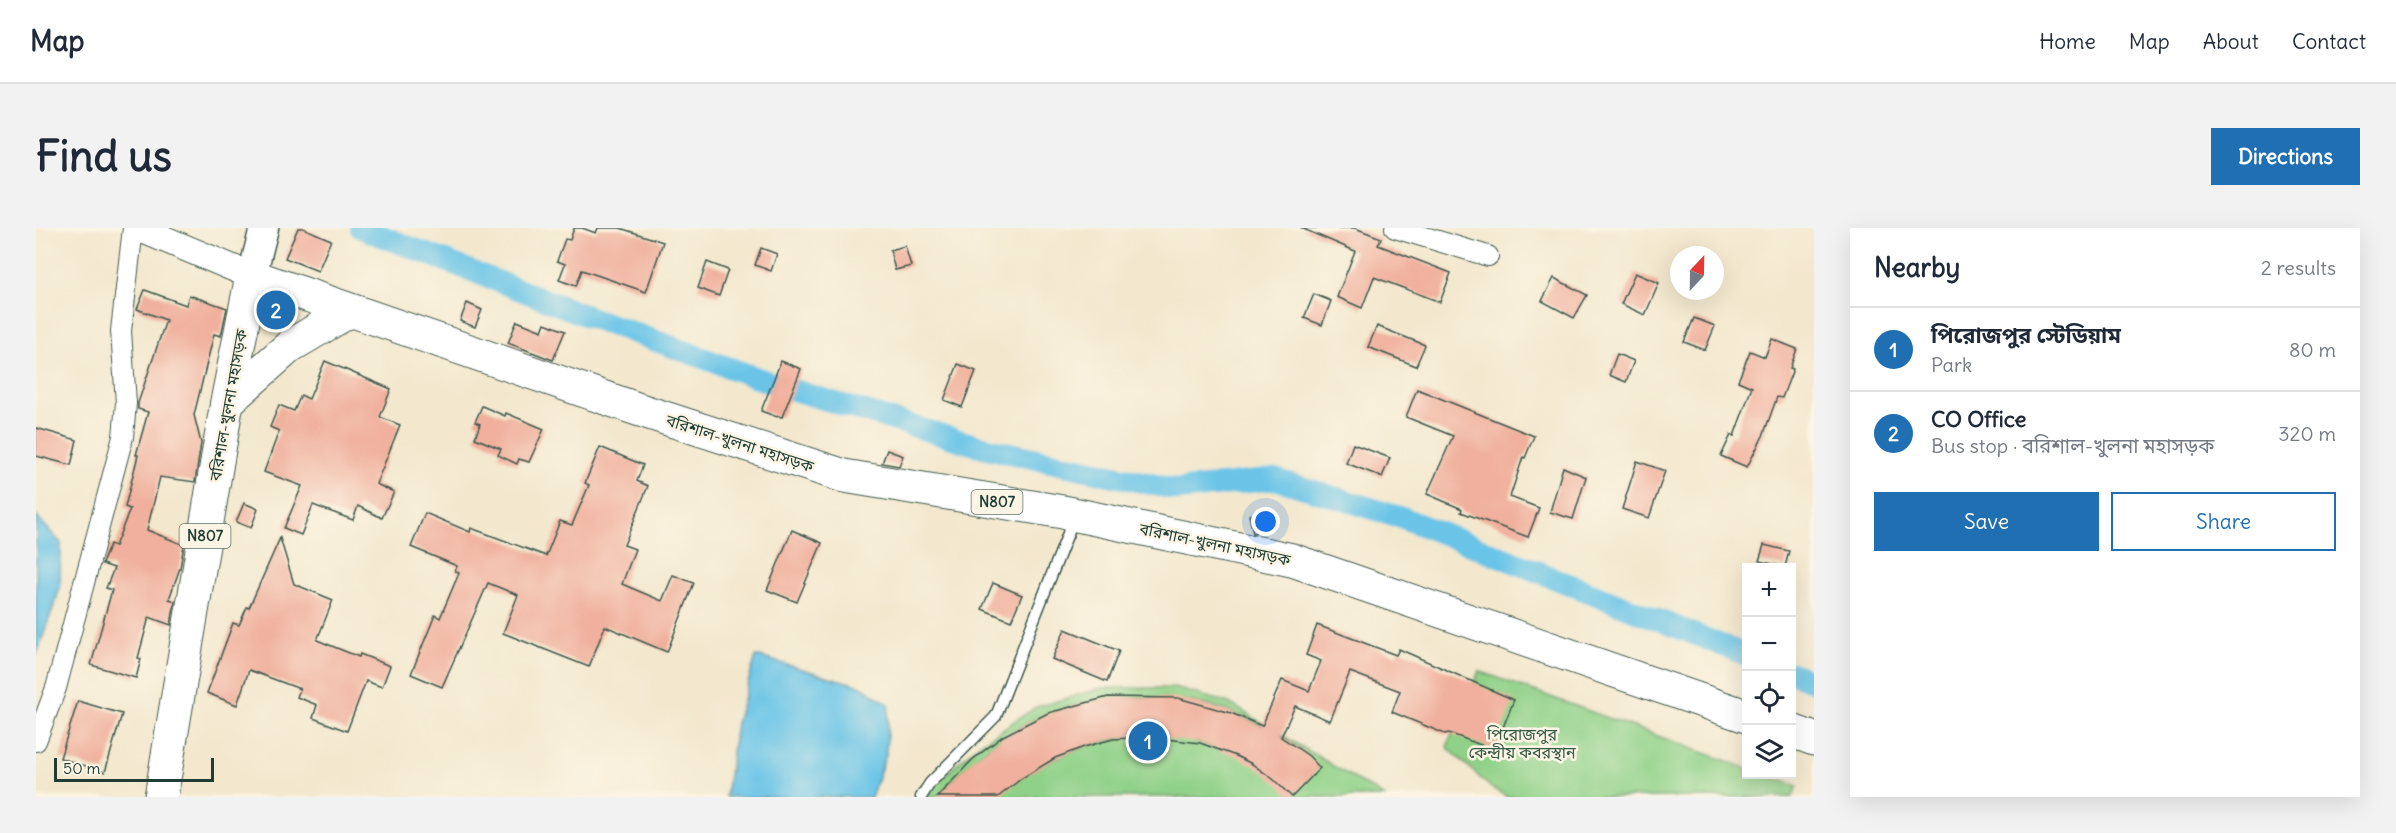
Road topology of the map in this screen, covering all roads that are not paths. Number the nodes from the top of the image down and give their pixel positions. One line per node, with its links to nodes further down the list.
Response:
1 (133, 228): 13 (street)
2 (138, 228): 6 (street)
3 (1395, 228): 5 (street)
4 (263, 229): 6 (main road)
5 (1488, 255)
6 (252, 276): 7 (highway, বরিশাল-খুলনা মহাসড়ক / N807); 8 (highway, বরিশাল-খুলনা মহাসড়ক / N807)
7 (349, 311): 8 (highway); 9 (highway, বরিশাল-খুলনা মহাসড়ক / N807)
8 (227, 402): 14 (highway, বরিশাল-খুলনা মহাসড়ক / N807)
9 (1075, 515): 10 (highway, বরিশাল-খুলনা মহাসড়ক / N807); 15 (lane)
10 (1742, 715)
11 (1796, 734): 12 (highway)
12 (1814, 739)
13 (36, 741)
14 (160, 797)
15 (921, 797)

